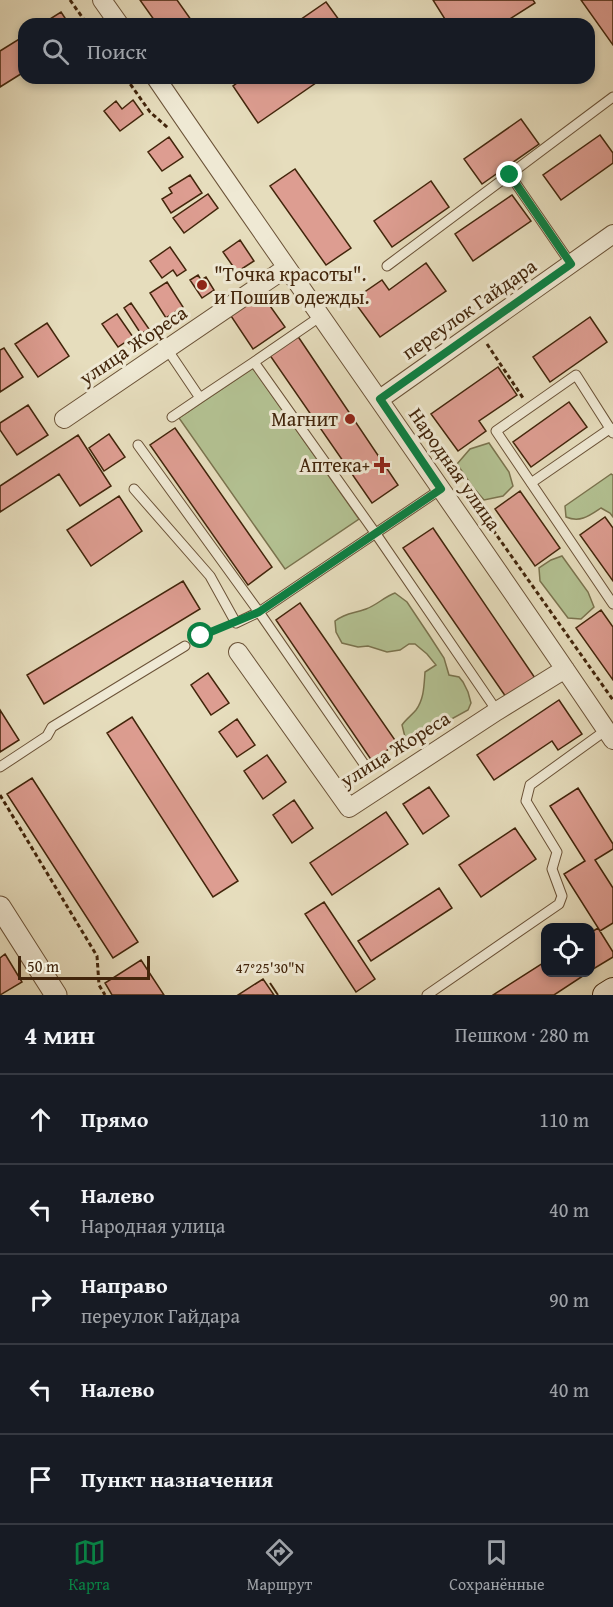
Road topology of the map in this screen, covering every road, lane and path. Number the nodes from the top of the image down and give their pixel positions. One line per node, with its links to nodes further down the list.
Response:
1 (70, 0): 3 (path)
2 (102, 0): 4 (street)
3 (83, 18)
4 (114, 18)
5 (160, 84): 11 (street, Народная улица)
6 (613, 97): 7 (lane)
7 (510, 175): 9 (lane); 10 (lane)
8 (613, 234): 9 (street, переулок Гайдара)
9 (571, 264): 17 (street, переулок Гайдара)
10 (387, 266)
11 (286, 268): 12 (street, Народная улица); 14 (street, улица Жореса)
12 (321, 316): 15 (lane); 17 (street, Народная улица)
13 (486, 344): 18 (path)
14 (167, 349): 16 (lane); 20 (street, улица Жореса)
15 (254, 362): 16 (lane); 26 (lane)
16 (200, 398): 19 (lane)
17 (380, 399): 25 (street, Народная улица)
18 (526, 402)
19 (172, 417)
20 (64, 419)
21 (612, 431): 23 (lane); 23 (lane)
22 (138, 445): 28 (lane)
23 (531, 483): 27 (lane)
24 (134, 489): 29 (lane)
25 (441, 489): 26 (lane); 32 (street, Народная улица)
26 (376, 534): 28 (lane); 33 (lane)
27 (613, 604)
28 (259, 612): 29 (lane); 35 (lane)
29 (236, 623): 30 (path)
30 (184, 646): 36 (lane)
31 (238, 652): 33 (street, улица Жореса)
32 (565, 669): 33 (street, улица Жореса); 34 (street, Народная улица)
33 (497, 711)
34 (611, 731): 42 (lane)
35 (364, 764)
36 (0, 767)
37 (0, 795): 41 (path)
38 (0, 907): 40 (street)
39 (613, 990): 43 (main road)
40 (56, 995)
41 (105, 995)
42 (427, 995)
43 (605, 995)

